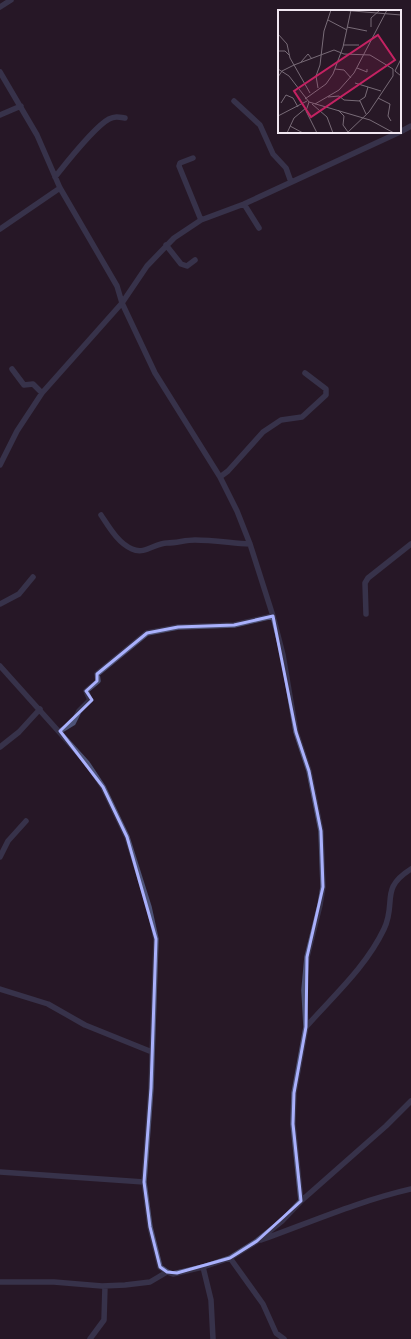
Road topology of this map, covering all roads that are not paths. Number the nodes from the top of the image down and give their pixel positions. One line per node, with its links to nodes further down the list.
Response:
1 (11, 0): 2 (street)
2 (0, 7)
3 (0, 72): 5 (street)
4 (234, 101): 13 (street)
5 (21, 106): 6 (street); 12 (street)
6 (0, 114)
7 (125, 118): 12 (street)
8 (411, 126): 9 (street)
9 (401, 131)
10 (398, 133): 13 (street)
11 (193, 158): 16 (street)
12 (55, 176): 14 (street)
13 (292, 182): 15 (street)
14 (60, 188): 18 (street); 21 (street)
15 (244, 204): 16 (street); 17 (street)
16 (200, 220): 19 (street)
17 (259, 228)
18 (0, 229)
19 (166, 245): 20 (street); 21 (street)
20 (195, 260)
21 (122, 303): 24 (street); 26 (street)
22 (12, 369): 24 (street)
23 (305, 373): 26 (street)
24 (42, 393): 25 (street)
25 (0, 465)
26 (220, 477): 28 (street)
27 (100, 515): 28 (street)
28 (250, 544): 33 (street)
29 (411, 544): 32 (street)
30 (33, 577): 31 (street)
31 (0, 604)
32 (366, 614)
33 (273, 616): 36 (street); 42 (street)
34 (0, 666): 35 (street)
35 (40, 710): 36 (street); 37 (street)
36 (60, 731): 43 (street)
37 (0, 747)
38 (26, 821): 39 (street)
39 (0, 857)
40 (411, 869): 42 (street)
41 (0, 989): 43 (street)
42 (306, 1026): 48 (street)
43 (152, 1052): 46 (street)
44 (411, 1101): 48 (street)
45 (0, 1172): 46 (street)
46 (144, 1182): 52 (street)
47 (411, 1188): 49 (street)
48 (302, 1201): 49 (street)
49 (257, 1242): 50 (street)
50 (230, 1258): 51 (street); 55 (street)
51 (203, 1267): 52 (street); 57 (street)
52 (167, 1272): 54 (street)
53 (0, 1282): 54 (street)
54 (105, 1286): 56 (street)
55 (276, 1336): 58 (street)
56 (90, 1339)
57 (213, 1339)
58 (284, 1339)

